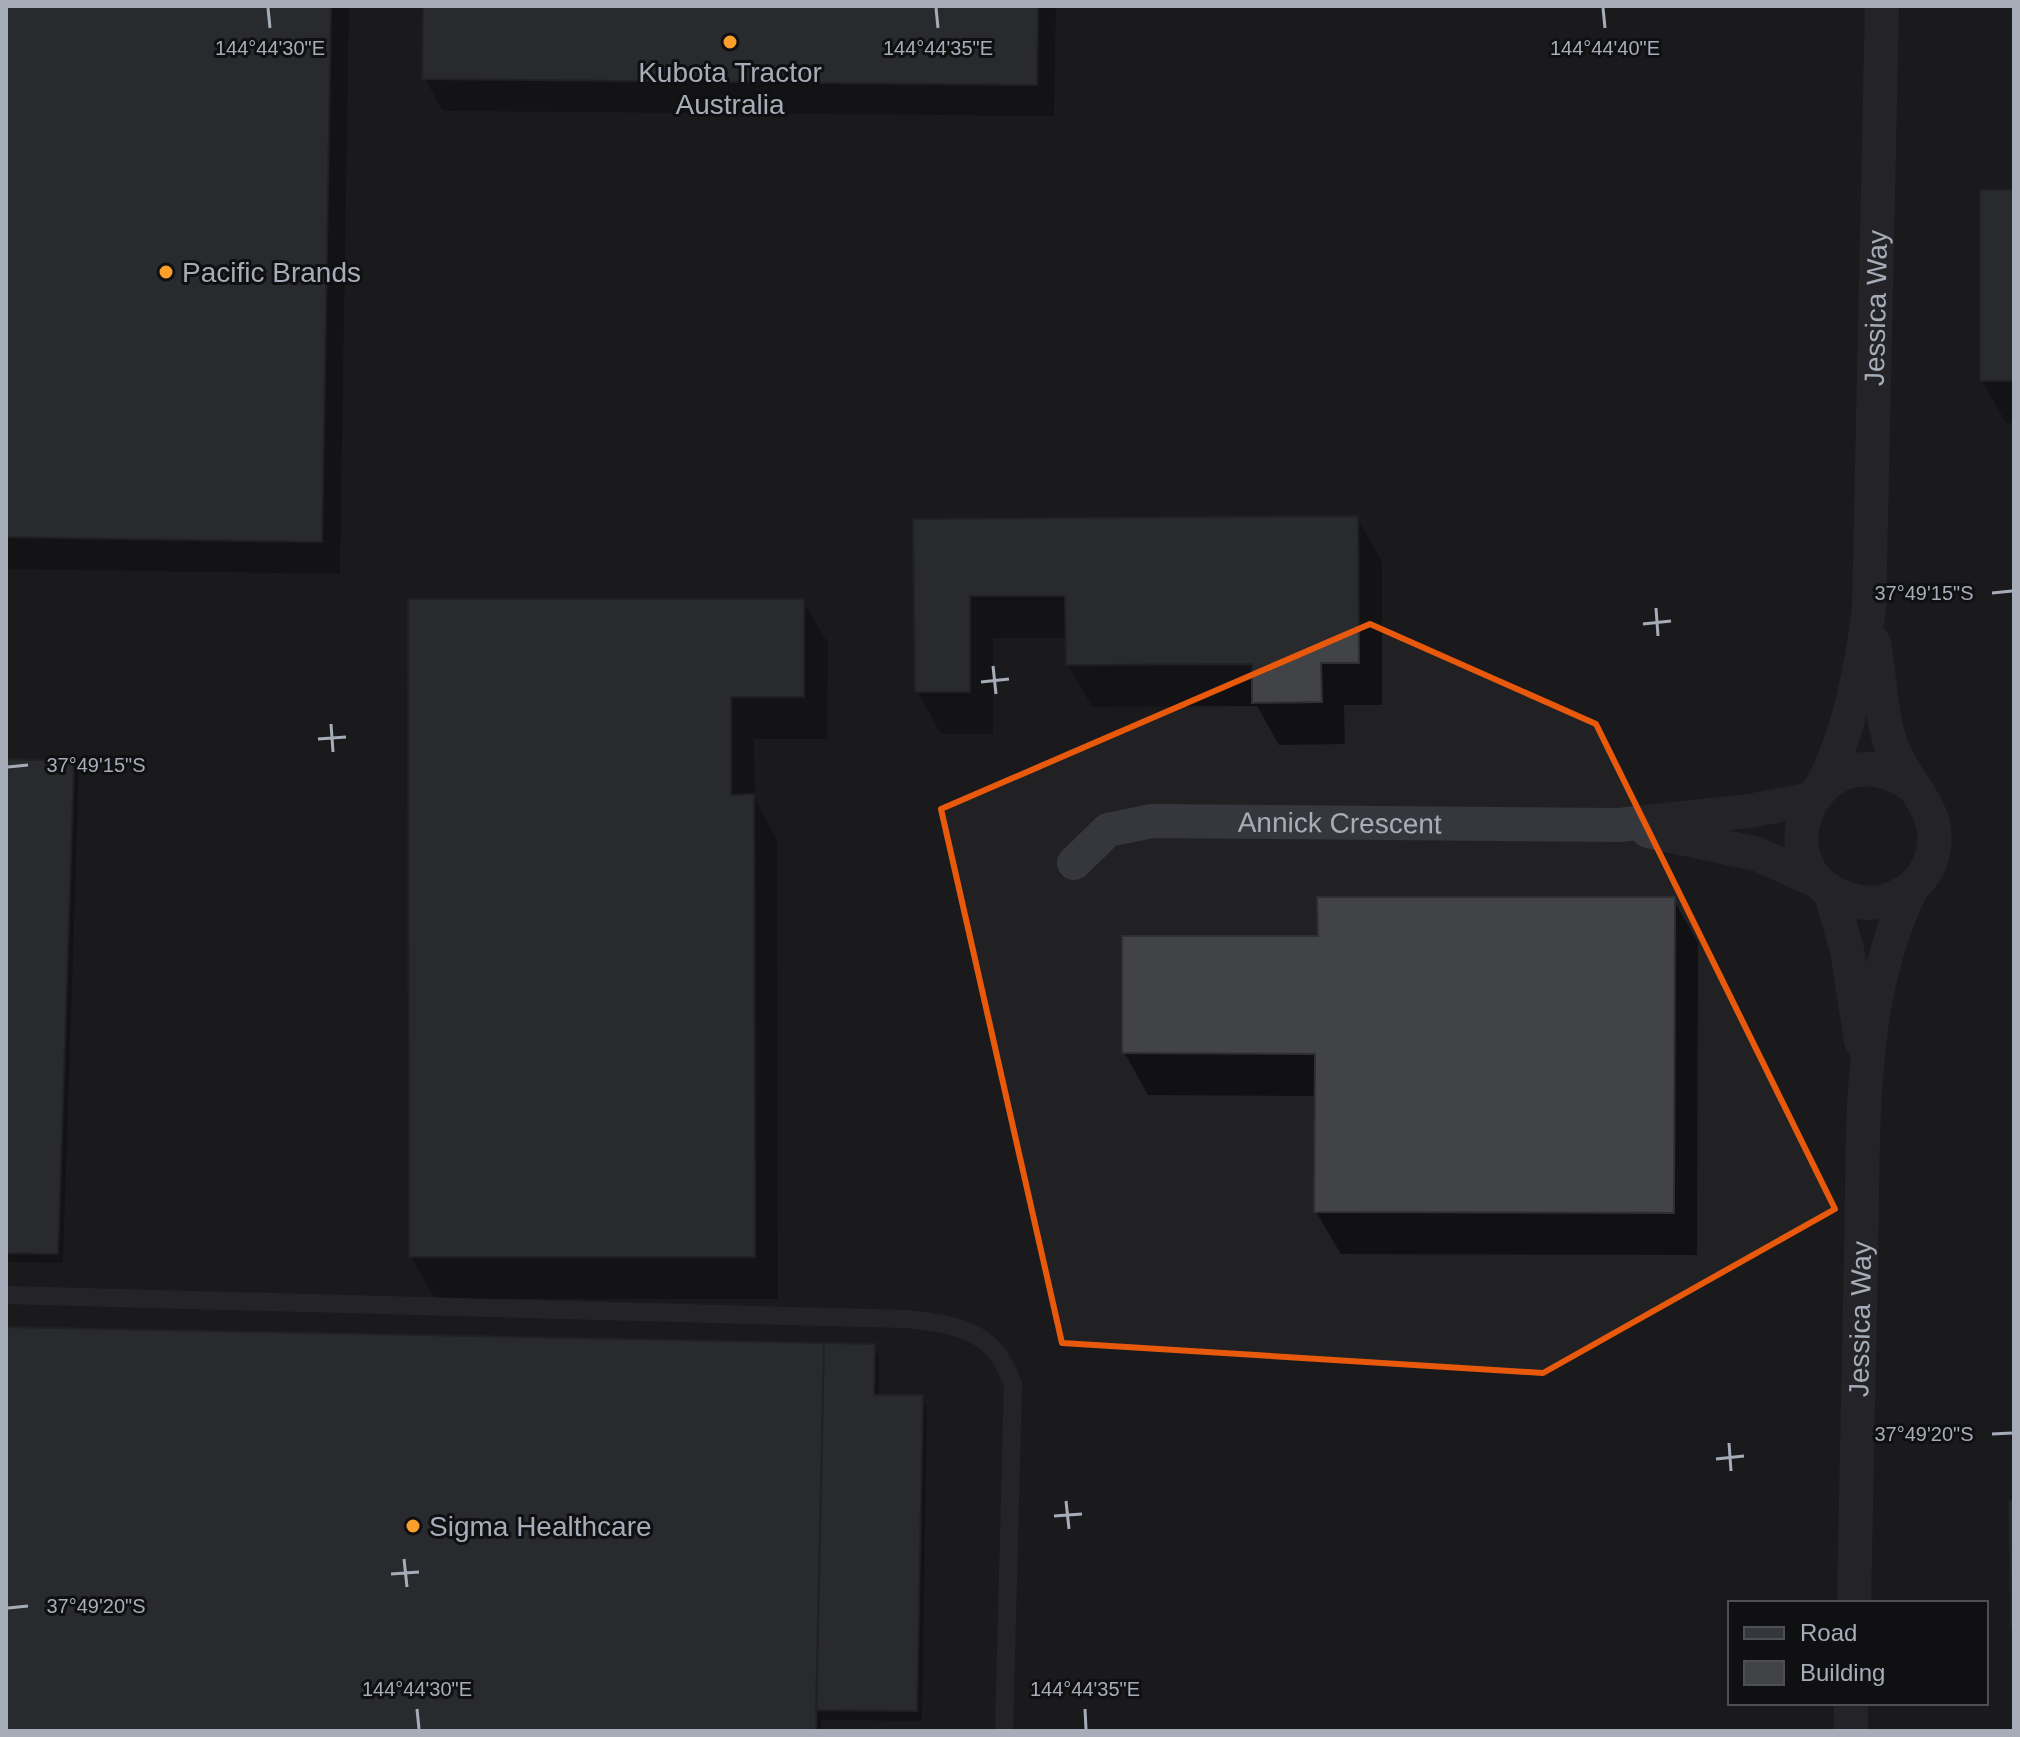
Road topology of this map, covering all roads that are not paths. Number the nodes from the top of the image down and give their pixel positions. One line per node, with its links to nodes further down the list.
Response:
1 (1882, 6): 2 (street, Jessica Way)
2 (1869, 609): 3 (street, Jessica Way); 4 (street, Jessica Way)
3 (1913, 786): 4 (street); 8 (street)
4 (1816, 795): 5 (street, Annick Crescent); 7 (street)
5 (1619, 825): 6 (street, Annick Crescent); 7 (street, Annick Crescent)
6 (1074, 863)
7 (1824, 886): 8 (street); 9 (street, Jessica Way)
8 (1912, 888): 9 (street, Jessica Way)
9 (1865, 1081): 11 (street, Jessica Way)
10 (6, 1295): 13 (lane)
11 (1854, 1601)
12 (1851, 1705): 14 (street)
13 (1004, 1731)
14 (1851, 1731)

